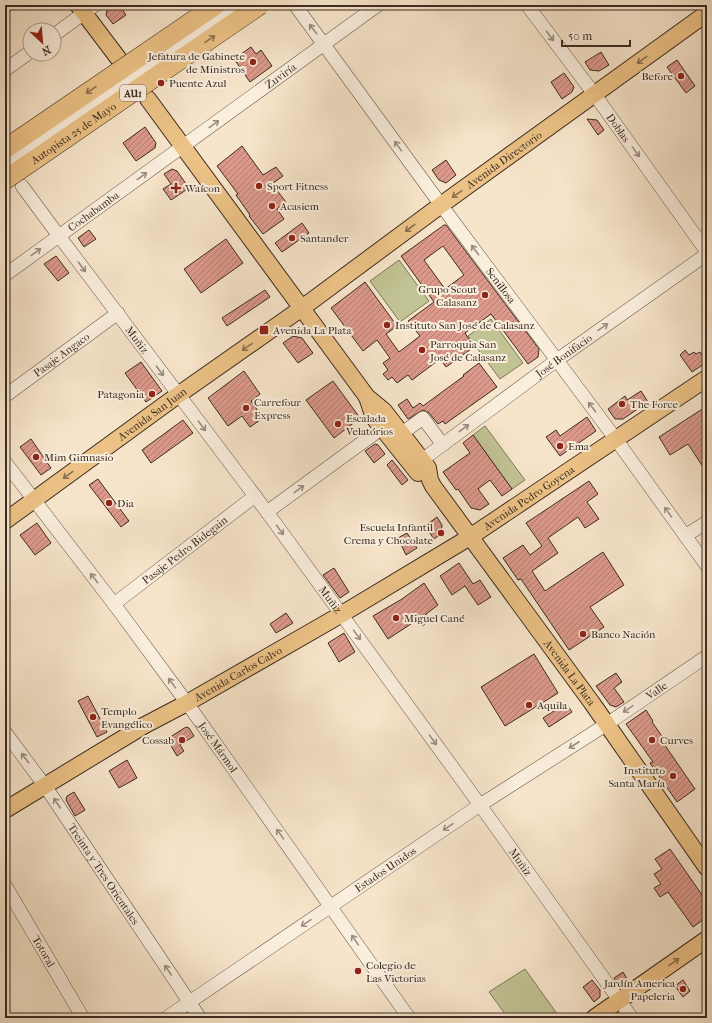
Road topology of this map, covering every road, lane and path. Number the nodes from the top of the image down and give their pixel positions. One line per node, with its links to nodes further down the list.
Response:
1 (216, 5): 17 (highway, AU1, one-way to 17, bridge)
2 (236, 5): 18 (street, bridge)
3 (260, 5): 19 (highway, Autopista 25 de Mayo / AU1, one-way to 3, bridge)
4 (295, 5): 10 (street, Senillosa, one-way to 4)
5 (378, 5): 10 (street, Zuviría)
6 (527, 5): 14 (street, Doblas, one-way to 14)
7 (86, 8): 9 (street); 12 (main road)
8 (707, 12): 14 (main road, Avenida Directorio, one-way to 14)
9 (62, 28)
10 (324, 44): 16 (street, Zuviría, one-way to 10); 20 (street, Senillosa, one-way to 10)
11 (22, 58): 13 (street)
12 (118, 58)
13 (5, 70)
14 (595, 95): 20 (main road, Avenida Directorio, one-way to 20); 22 (street, Doblas, one-way to 22)
15 (148, 100): 16 (main road, Avenida La Plata)
16 (182, 147): 21 (street, Cochabamba, one-way to 16); 24 (main road, Avenida La Plata)
17 (5, 149)
18 (5, 165)
19 (14, 183): 21 (street, Muñiz)
20 (441, 205): 24 (main road, Avenida Directorio, one-way to 24); 26 (street, Senillosa, one-way to 20)
21 (59, 236): 23 (street, Cochabamba, one-way to 21); 25 (street, Muñiz, one-way to 25)
22 (707, 253): 26 (street, José Bonifacio, one-way to 22)
23 (5, 275)
24 (302, 308): 28 (main road, Avenida San Juan, one-way to 28); 30 (main road, Avenida La Plata)
25 (118, 313): 28 (street, Muñiz, one-way to 28); 29 (street, Pasaje Angaco)
26 (557, 360): 31 (street, Senillosa, one-way to 26); 32 (street, José Bonifacio, one-way to 26)
27 (707, 378): 31 (main road, Avenida Pedro Goyena)
28 (178, 395): 36 (street, Muñiz, one-way to 36); 37 (main road, Avenida San Juan, one-way to 37)
29 (5, 396)
30 (390, 433): 32 (street); 33 (main road); 35 (main road, Avenida La Plata); 38 (street, one-way to 30)
31 (615, 438): 41 (main road, Avenida Pedro Goyena); 42 (street, Senillosa, one-way to 31)
32 (443, 445): 33 (street, José Bonifacio)
33 (422, 460): 35 (main road, Avenida La Plata)
34 (5, 462): 37 (street, José Mármol)
35 (430, 480): 41 (main road, Avenida La Plata)
36 (255, 496): 38 (street, Muñiz); 44 (street, Pasaje Pedro Bidegain)
37 (34, 500): 39 (main road, Avenida San Juan); 44 (street, José Mármol, one-way to 37)
38 (267, 512): 45 (street, Muñiz, one-way to 45)
39 (5, 521)
40 (707, 522): 42 (street)
41 (470, 536): 45 (main road, Avenida Carlos Calvo); 48 (main road, Avenida La Plata)
42 (685, 536): 43 (street, Senillosa)
43 (707, 566)
44 (114, 604): 47 (street, José Mármol, one-way to 44)
45 (342, 614): 47 (main road, Avenida Carlos Calvo); 51 (street, Muñiz, one-way to 51)
46 (707, 656): 48 (street, Valle, one-way to 48)
47 (187, 703): 50 (main road, Avenida Carlos Calvo); 55 (street, José Mármol, one-way to 47)
48 (607, 724): 51 (street, Estados Unidos, one-way to 51); 53 (main road, Avenida La Plata)
49 (5, 732): 50 (street, Treinta y Tres Orientales, one-way to 49)
50 (43, 782): 52 (main road); 58 (street, Treinta y Tres Orientales, one-way to 50)
51 (480, 805): 55 (street, Estados Unidos, one-way to 55); 57 (street, Muñiz)
52 (5, 810)
53 (707, 868)
54 (5, 885): 59 (street, Totoral)
55 (331, 906): 58 (street, Estados Unidos, one-way to 58); 62 (street, José Mármol, one-way to 55)
56 (707, 939): 57 (main road, one-way to 56)
57 (619, 1000): 63 (main road); 64 (street, Muñiz)
58 (190, 1002): 60 (street, Estados Unidos); 61 (street, Treinta y Tres Orientales)
59 (82, 1018)
60 (166, 1018)
61 (200, 1018)
62 (410, 1018)
63 (594, 1018)
64 (632, 1018)

